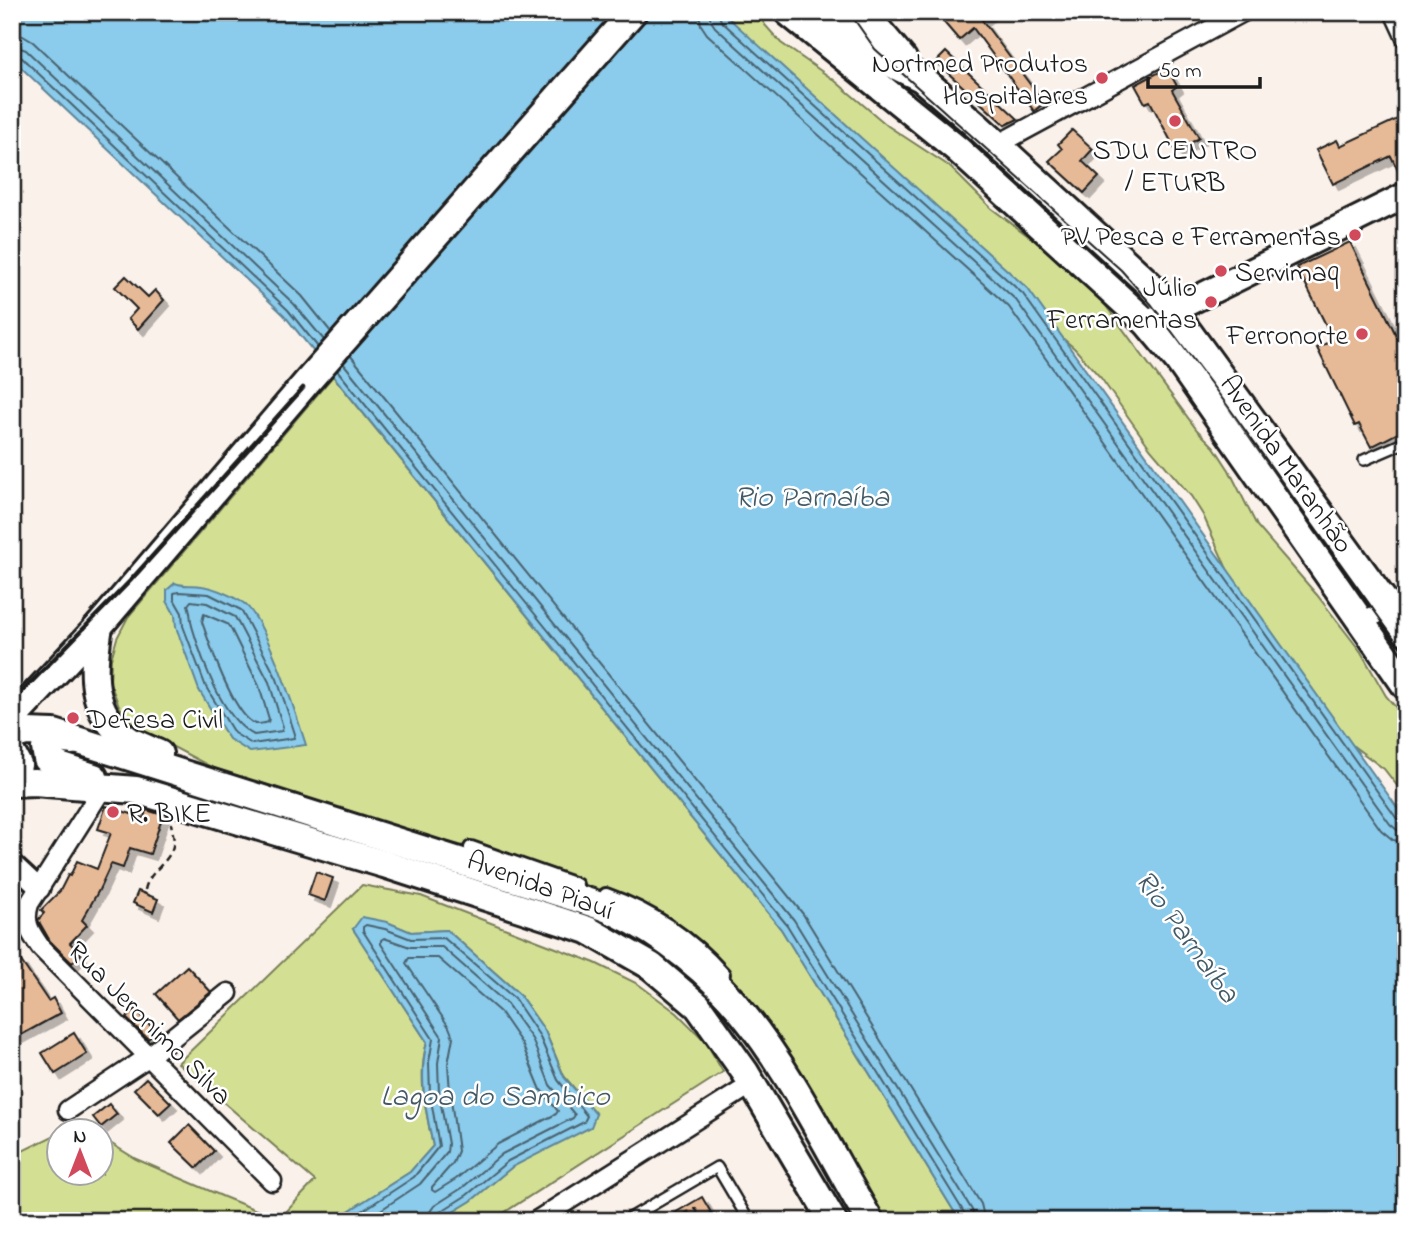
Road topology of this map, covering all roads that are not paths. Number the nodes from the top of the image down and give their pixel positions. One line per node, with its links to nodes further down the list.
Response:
1 (633, 12): 19 (main road)
2 (789, 12): 9 (main road, Avenida Maranhão)
3 (815, 12): 9 (main road)
4 (828, 12): 10 (main road, Avenida Maranhão)
5 (1244, 12): 11 (street)
6 (1394, 12): 8 (street)
7 (872, 15): 10 (main road)
8 (1406, 38)
9 (821, 40): 14 (main road, Avenida Maranhão)
10 (921, 78): 11 (main road, Avenida Maranhão)
11 (997, 145): 13 (main road, Avenida Maranhão)
12 (1406, 195): 13 (main road)
13 (1173, 311): 14 (main road); 17 (main road, Avenida Maranhão)
14 (1147, 323): 18 (main road, Avenida Maranhão)
15 (1406, 442): 16 (lane)
16 (1364, 460)
17 (1397, 604): 18 (street); 20 (main road, Avenida Maranhão)
18 (1361, 622): 21 (main road, Avenida Maranhão)
19 (99, 626): 22 (main road); 27 (main road, Avenida Piauí)
20 (1406, 631)
21 (1406, 686)
22 (14, 719): 23 (main road, Avenida Piauí)
23 (78, 742): 27 (main road, Avenida Piauí); 29 (main road)
24 (12, 754): 25 (main road)
25 (12, 776)
26 (12, 783): 28 (main road, Avenida Piauí)
27 (228, 788): 42 (main road, Avenida Piauí)
28 (102, 789): 29 (main road, Avenida Piauí); 32 (street, Rua Jeronimo Silva)
29 (136, 790): 35 (main road, Avenida Piauí)
30 (471, 848): 43 (street)
31 (12, 863): 32 (street)
32 (40, 889): 34 (street, Rua Jeronimo Silva)
33 (228, 993): 34 (street)
34 (148, 1057): 36 (street); 37 (street, Rua Jeronimo Silva)
35 (752, 1084): 38 (street); 41 (main road, Avenida Piauí)
36 (68, 1110)
37 (272, 1181)
38 (536, 1221)
39 (625, 1221): 40 (lane)
40 (749, 1221)
41 (833, 1221)
42 (870, 1221)
43 (882, 1221)

